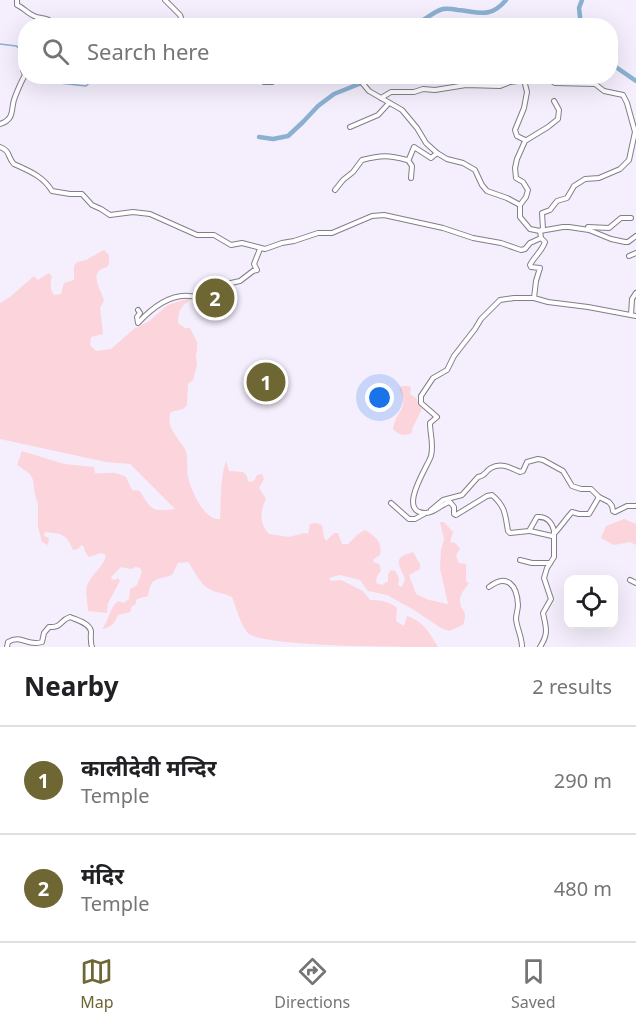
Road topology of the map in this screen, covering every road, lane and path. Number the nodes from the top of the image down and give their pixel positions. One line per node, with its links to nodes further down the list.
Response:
1 (17, 0): 3 (street)
2 (165, 0): 4 (street)
3 (42, 18)
4 (181, 18)
5 (21, 84): 13 (street)
6 (362, 84): 10 (street)
7 (505, 84): 10 (street)
8 (525, 84): 15 (street)
9 (594, 84): 24 (street)
10 (381, 98): 12 (street)
11 (554, 101): 15 (street)
12 (389, 103): 14 (street); 17 (street)
13 (0, 124)
14 (350, 127)
15 (525, 141): 21 (street)
16 (0, 147): 27 (street)
17 (436, 153): 18 (street); 21 (street)
18 (408, 160): 19 (street); 20 (street)
19 (411, 178)
20 (335, 190)
21 (520, 205): 24 (street)
22 (631, 218): 23 (street)
23 (575, 228): 24 (street); 25 (street)
24 (540, 231): 26 (street)
25 (636, 236)
26 (541, 238): 27 (street); 31 (street)
27 (260, 249): 32 (street)
28 (636, 253): 29 (street)
29 (628, 256)
30 (636, 294): 33 (street)
31 (534, 298): 33 (street); 37 (street)
32 (138, 310)
33 (633, 316)
34 (599, 497): 36 (street); 37 (street); 39 (street)
35 (391, 503): 37 (street)
36 (636, 506)
37 (426, 513): 38 (street)
38 (529, 531): 39 (street); 39 (street)
39 (553, 534): 41 (street)
40 (520, 560): 41 (street)
41 (550, 563): 48 (street)
42 (630, 580): 43 (street)
43 (636, 583)
44 (489, 587): 47 (street)
45 (6, 647): 46 (street)
46 (92, 647)
47 (522, 647)
48 (540, 647)

